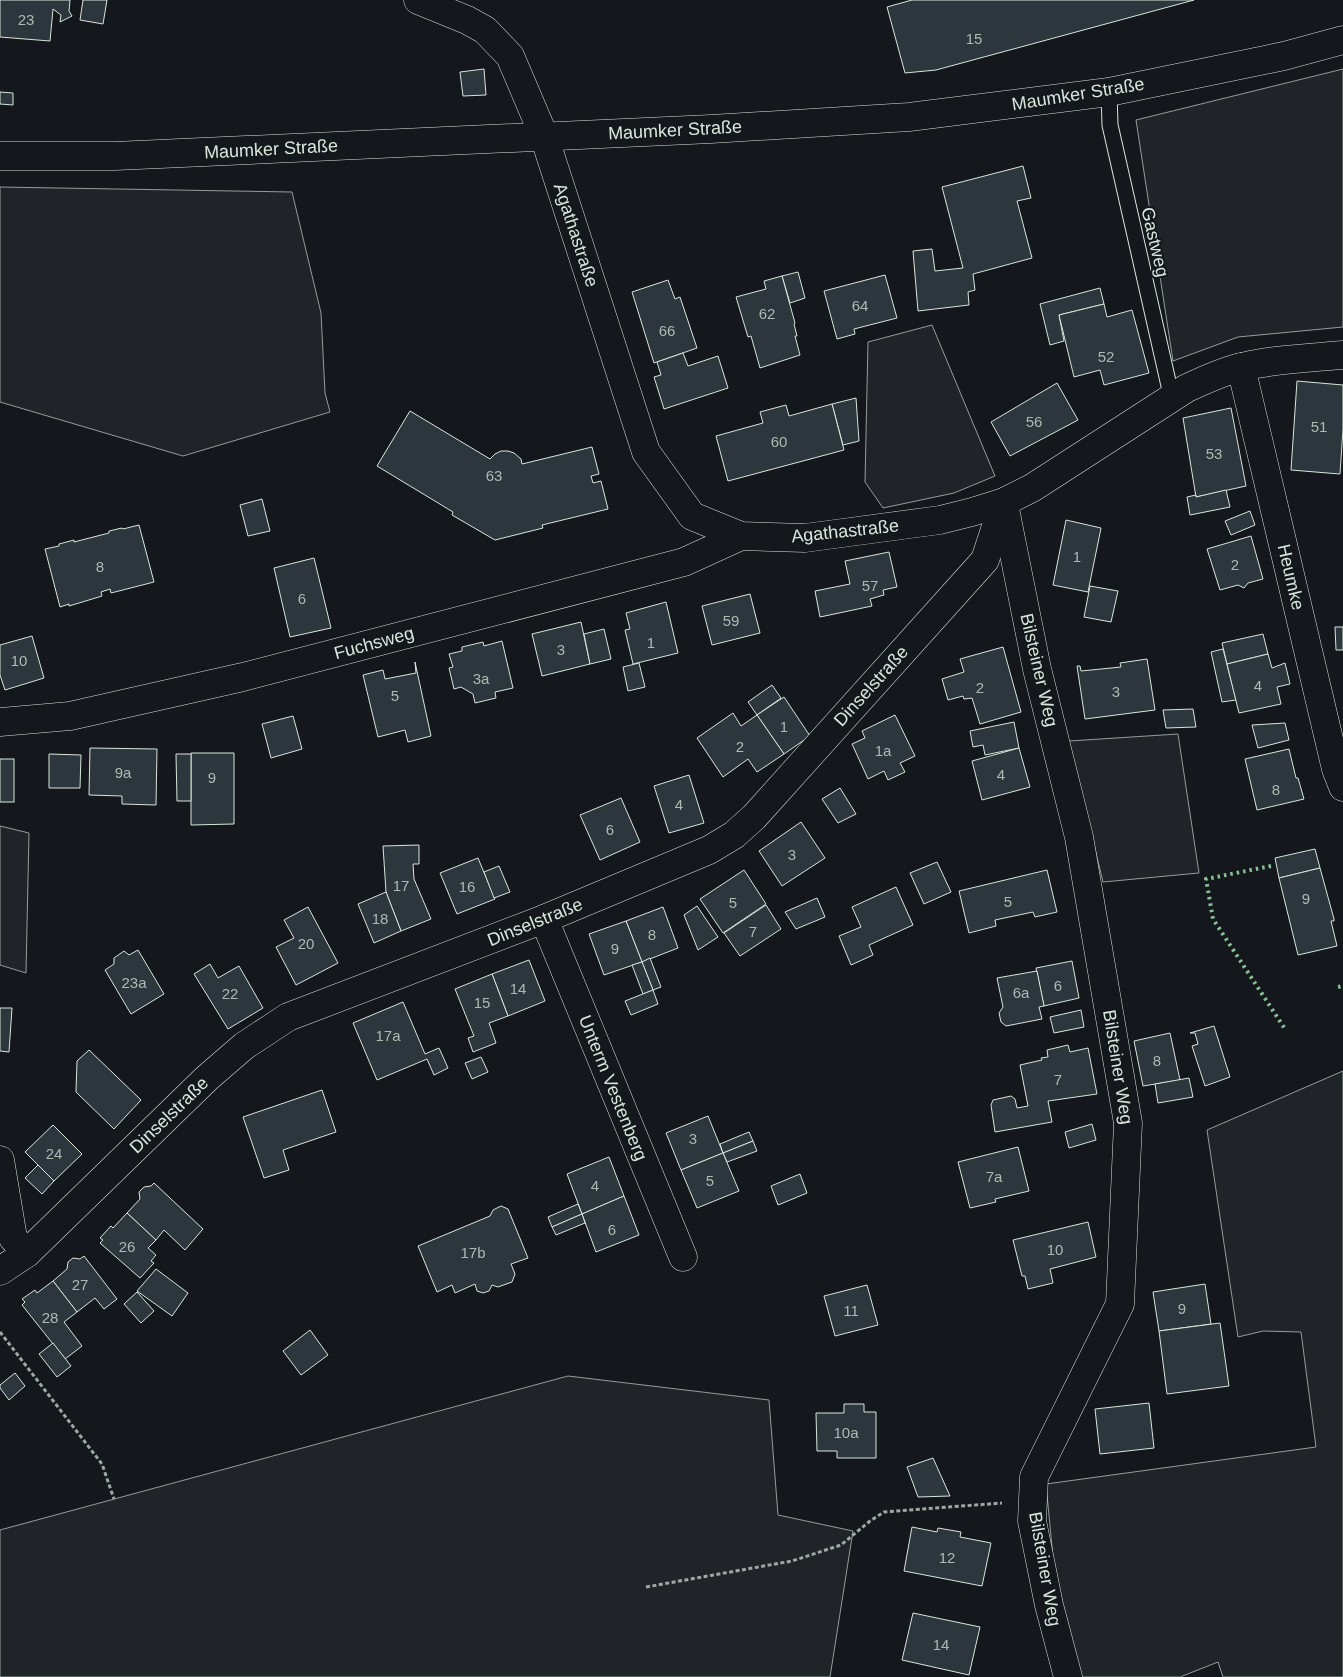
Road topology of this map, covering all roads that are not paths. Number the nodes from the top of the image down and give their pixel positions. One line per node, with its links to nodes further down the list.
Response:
1 (418, 0): 4 (street, Agathastraße)
2 (1343, 40): 3 (street, Maumker Straße)
3 (1109, 92): 4 (street, Maumker Straße); 8 (lane, Gastweg)
4 (544, 136): 5 (street, Maumker Straße); 10 (street, Agathastraße)
5 (0, 156)
6 (1343, 355): 7 (street, Agathastraße)
7 (1241, 367): 8 (street, Agathastraße); 12 (street, Heumke)
8 (1172, 399): 9 (street, Agathastraße)
9 (1004, 502): 10 (street, Agathastraße); 13 (street, Dinselstraße); 18 (street, Bilsteiner Weg)
10 (741, 536): 11 (street, Fuchsweg)
11 (0, 722)
12 (1343, 787)
13 (544, 919): 15 (street, Dinselstraße); 16 (street, Unterm Vestenberg)
14 (0, 1160): 15 (street)
15 (27, 1253): 17 (street, Dinselstraße)
16 (683, 1257)
17 (0, 1271)
18 (1068, 1677)

